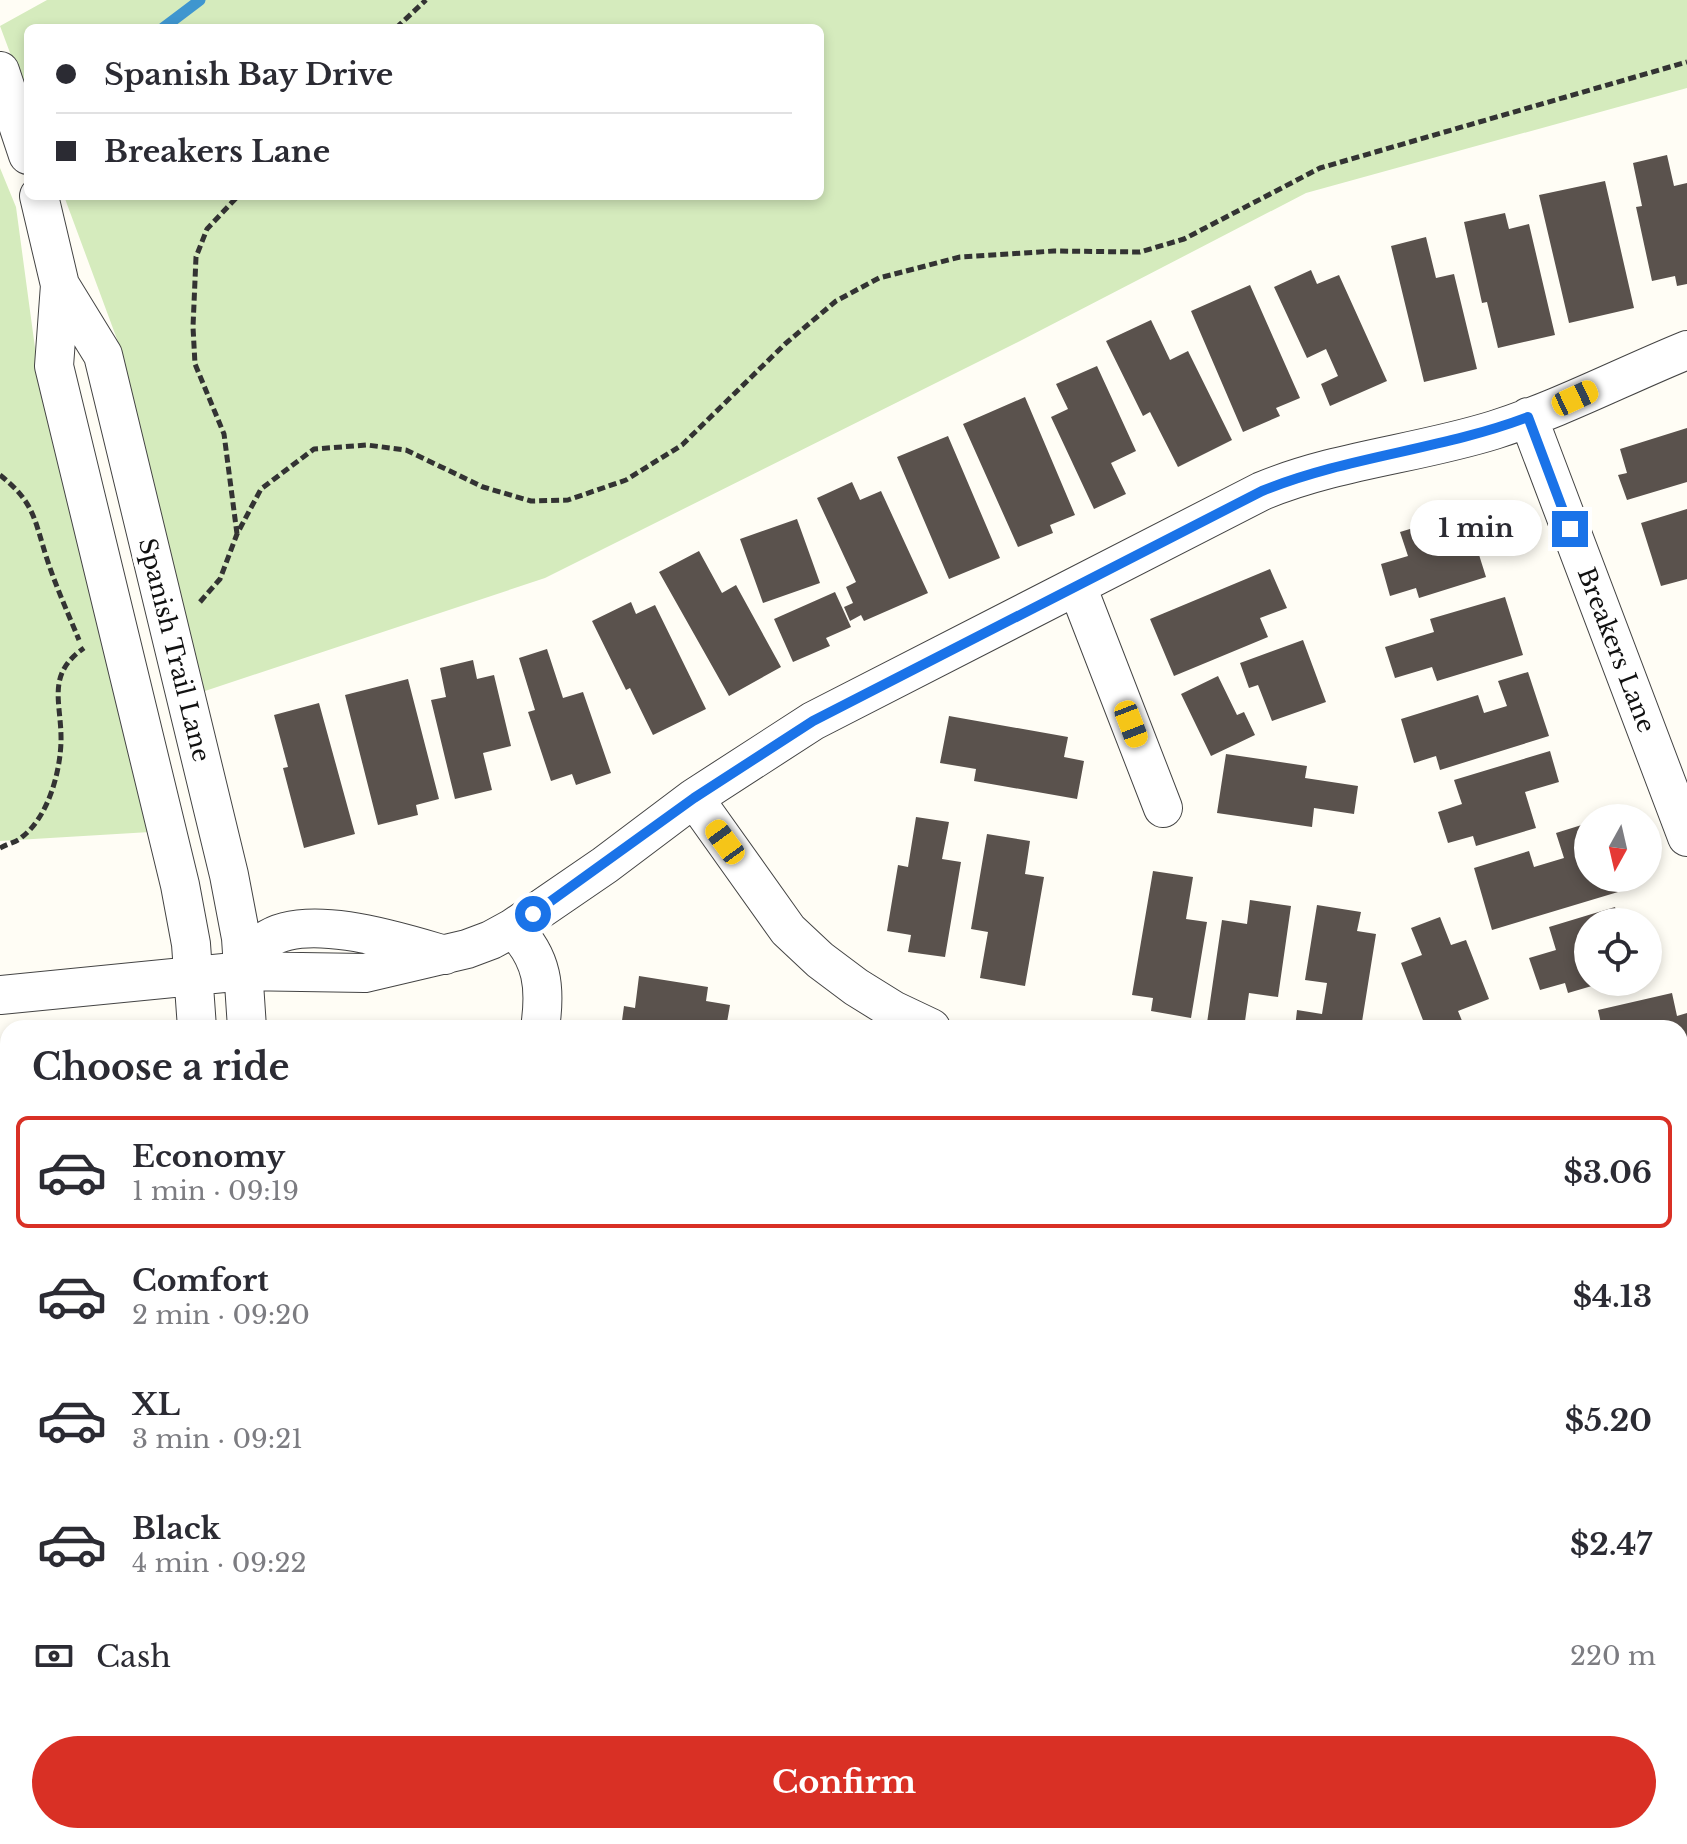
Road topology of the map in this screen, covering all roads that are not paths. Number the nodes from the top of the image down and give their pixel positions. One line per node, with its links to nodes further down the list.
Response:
1 (0, 71): 2 (street)
2 (24, 143)
3 (40, 200): 4 (street, Spanish Trail Lane)
4 (60, 285): 12 (street, Spanish Trail Lane); 13 (street, Spanish Trail Lane)
5 (1687, 350): 6 (street)
6 (1528, 417): 7 (street); 10 (street, Breakers Lane)
7 (1077, 586): 8 (street); 9 (street)
8 (694, 798): 11 (street); 18 (street)
9 (1163, 808)
10 (1687, 837)
11 (513, 928): 12 (street); 17 (street)
12 (244, 971): 13 (street); 16 (street, Spanish Trail Lane)
13 (194, 976): 14 (street); 15 (street, Spanish Trail Lane)
14 (0, 995)
15 (197, 1020)
16 (247, 1020)
17 (541, 1020)
18 (914, 1020)

